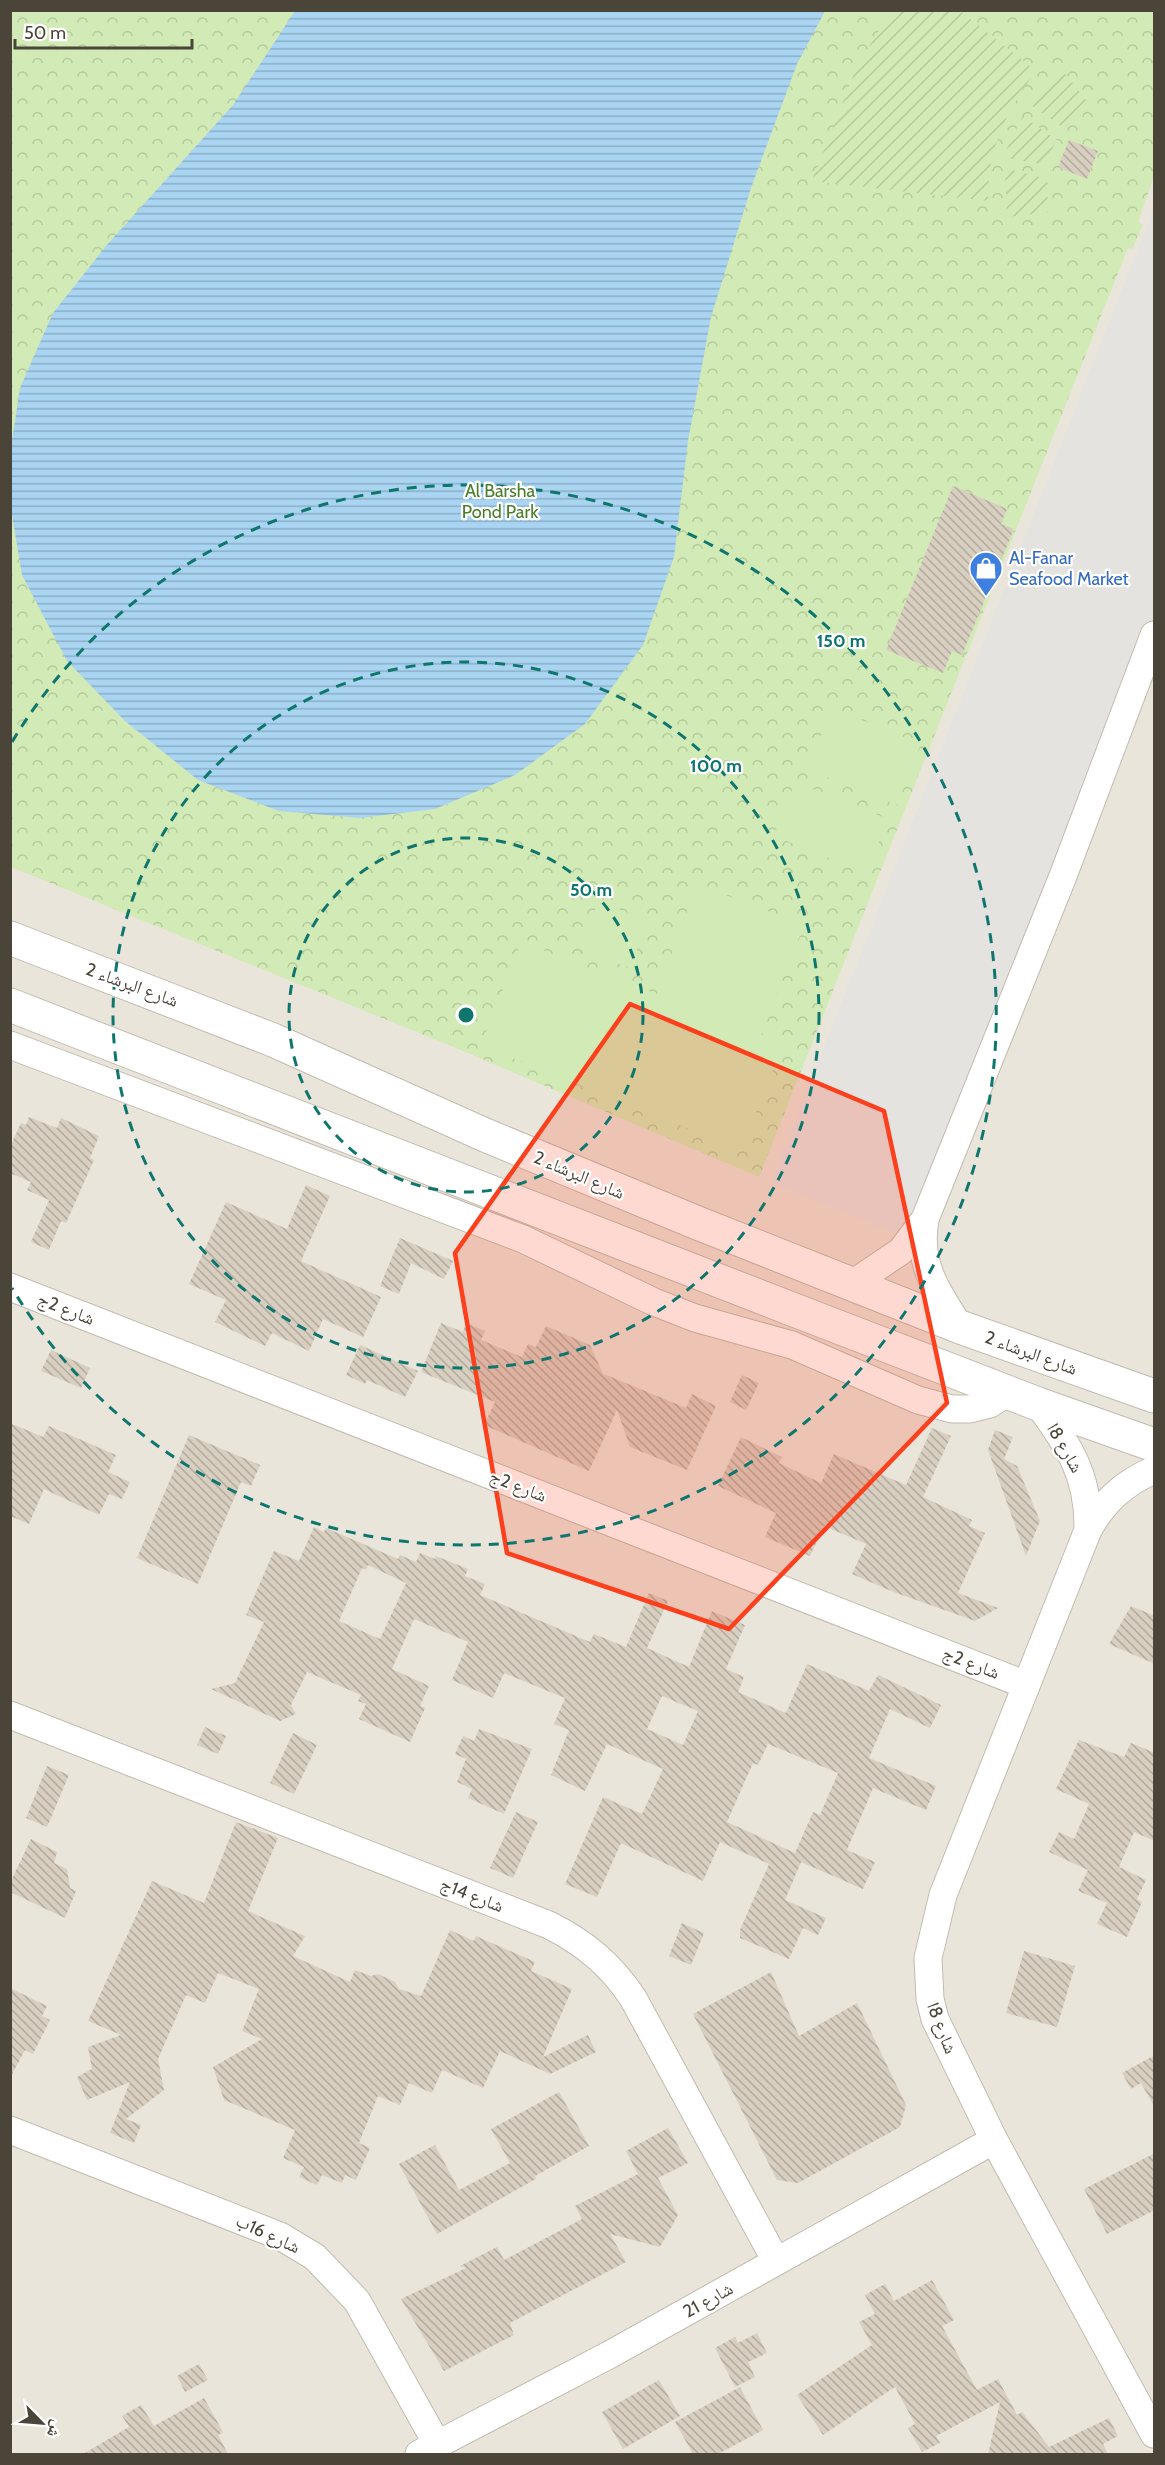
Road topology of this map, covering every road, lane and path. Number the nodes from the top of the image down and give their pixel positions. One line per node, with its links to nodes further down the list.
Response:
1 (1155, 635): 5 (street)
2 (10, 938): 6 (street, شارع البرشاء 2)
3 (10, 1005): 9 (street)
4 (10, 1046): 9 (street)
5 (926, 1219): 6 (street); 8 (street)
6 (852, 1284): 8 (street, شارع البرشاء 2)
7 (10, 1287): 15 (street, شارع 2ج)
8 (960, 1327): 10 (street, شارع البرشاء 2)
9 (1008, 1392): 11 (street)
10 (1155, 1396)
11 (1038, 1404): 12 (street); 14 (street, شارع 8ا)
12 (1155, 1445)
13 (1155, 1470): 14 (street, شارع 8ا)
14 (1088, 1530): 15 (street, شارع 8ا)
15 (1026, 1685): 18 (street, شارع 8ا)
16 (10, 1714): 19 (street, شارع 14ج)
17 (10, 2130): 21 (street, شارع 16ب)
18 (994, 2140): 19 (street, شارع 21); 20 (street, شارع 8ا)
19 (776, 2261): 21 (street, شارع 21)
20 (1155, 2434)
21 (428, 2449)

